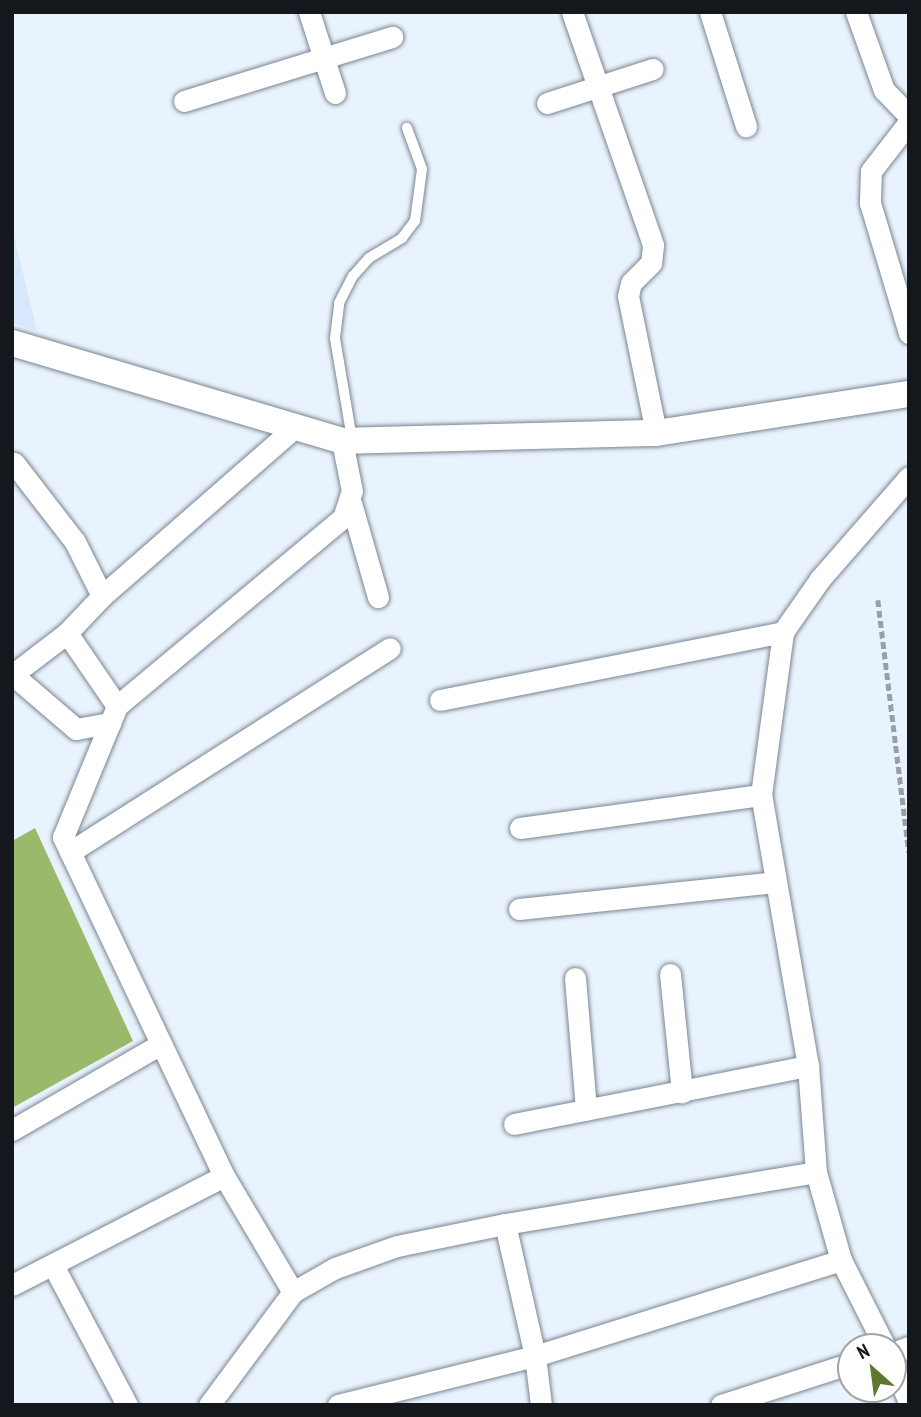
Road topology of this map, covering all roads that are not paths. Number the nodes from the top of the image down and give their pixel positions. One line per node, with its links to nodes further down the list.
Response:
1 (309, 12): 6 (street)
2 (572, 12): 8 (street)
3 (710, 12): 14 (street)
4 (856, 12): 12 (street)
5 (392, 37): 6 (street)
6 (323, 58): 9 (street); 10 (street)
7 (653, 69): 8 (street)
8 (598, 86): 11 (street); 20 (street)
9 (335, 93)
10 (184, 101)
11 (547, 103)
12 (909, 116)
13 (909, 122): 16 (street)
14 (746, 126)
15 (407, 128): 21 (lane)
16 (909, 333)
17 (12, 343): 19 (street)
18 (909, 394): 20 (street)
19 (296, 426): 21 (street); 25 (street)
20 (656, 433): 21 (street)
21 (347, 441): 24 (street)
22 (13, 463): 25 (street)
23 (909, 477): 27 (street)
24 (351, 503): 26 (street); 32 (street)
25 (102, 596): 28 (street)
26 (378, 597)
27 (783, 632): 31 (street); 33 (street)
28 (67, 633): 30 (street); 32 (street)
29 (390, 648): 35 (street)
30 (13, 675): 32 (street)
31 (440, 700)
32 (113, 715): 35 (street)
33 (761, 795): 34 (street); 36 (street)
34 (520, 828)
35 (70, 852): 40 (street)
36 (775, 882): 37 (street); 41 (street)
37 (519, 909)
38 (670, 974): 42 (street)
39 (575, 978): 43 (street)
40 (161, 1044): 45 (street); 47 (street)
41 (808, 1066): 42 (street); 46 (street)
42 (682, 1092): 43 (street)
43 (586, 1110): 44 (street)
44 (514, 1124)
45 (12, 1129)
46 (816, 1172): 48 (street); 49 (street)
47 (224, 1177): 50 (street); 52 (street)
48 (505, 1224): 52 (street); 54 (street)
49 (841, 1260): 53 (street); 54 (street)
50 (54, 1267): 51 (street); 56 (street)
51 (12, 1285)
52 (293, 1292): 57 (street)
53 (878, 1333)
54 (535, 1356): 58 (street); 59 (street)
55 (837, 1368): 60 (street)
56 (127, 1405)
57 (209, 1405)
58 (338, 1405)
59 (541, 1405)
60 (721, 1405)

